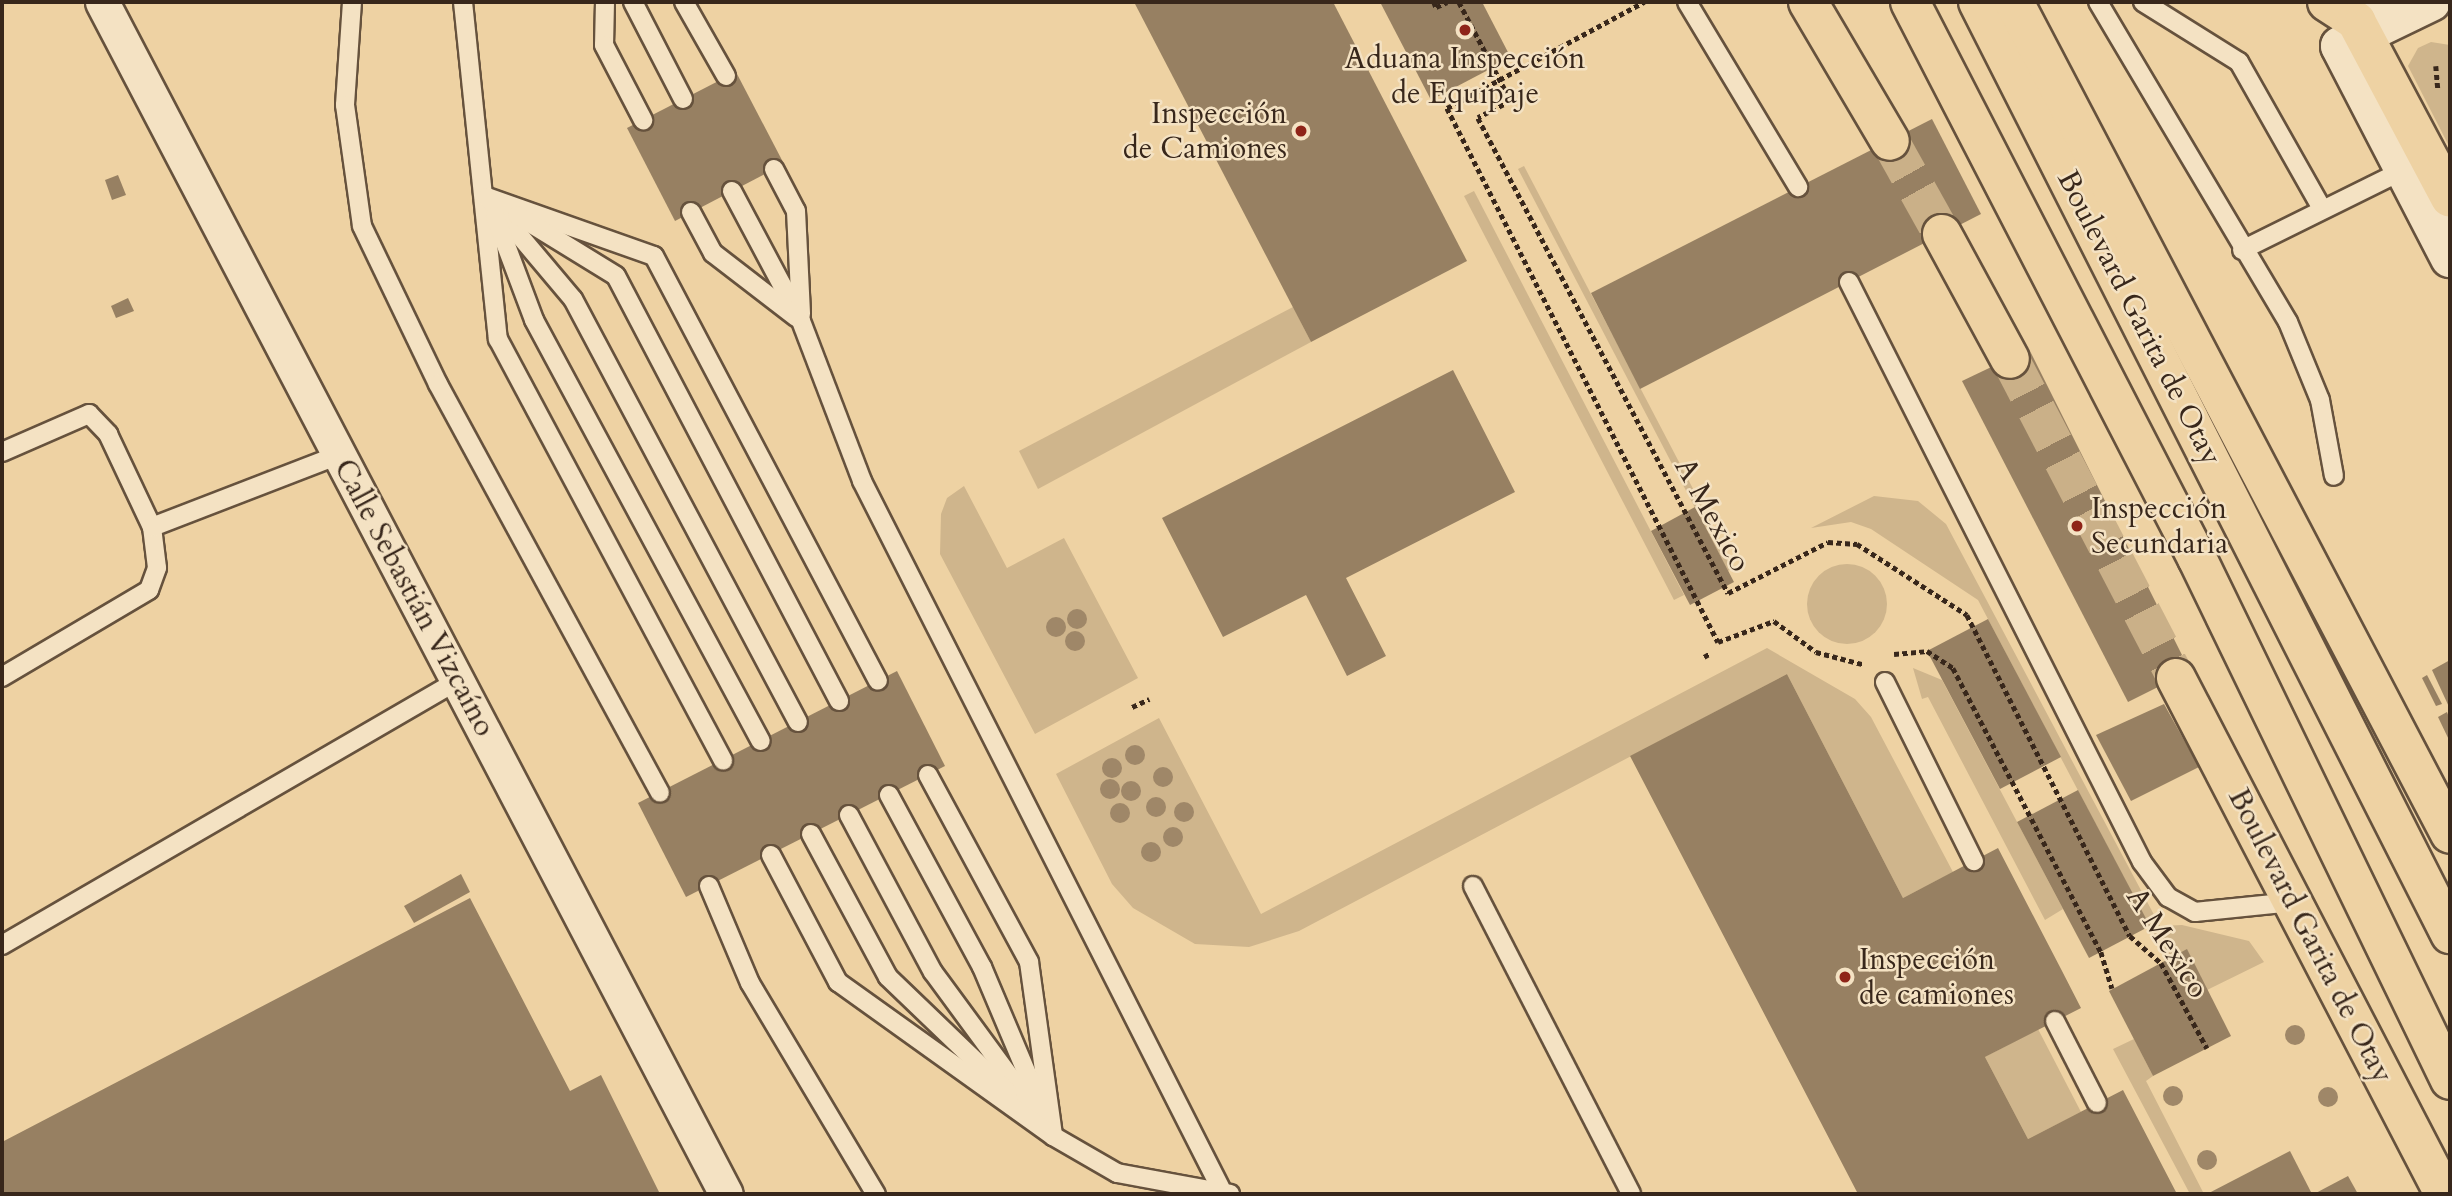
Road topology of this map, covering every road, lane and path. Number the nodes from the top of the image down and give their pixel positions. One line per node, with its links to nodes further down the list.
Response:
1 (102, 2): 40 (street, Calle Sebastián Vizcaíno)
2 (352, 2): 59 (lane)
3 (463, 2): 29 (lane)
4 (605, 2): 23 (lane)
5 (633, 2): 22 (lane)
6 (684, 2): 21 (lane)
7 (1434, 2): 8 (path)
8 (1447, 2)
9 (1459, 2): 73 (path, A Mexico)
10 (1644, 2): 46 (path, bridge)
11 (1687, 2): 27 (lane)
12 (1808, 2): 24 (highway)
13 (1910, 2): 74 (highway)
14 (1978, 2): 69 (highway, Boulevard Garita de Otay)
15 (2014, 2): 63 (highway)
16 (2098, 2): 34 (lane)
17 (2143, 2): 31 (lane)
18 (2327, 2): 20 (highway)
19 (2431, 2): 20 (street)
20 (2366, 26): 26 (street); 30 (highway)
21 (726, 76)
22 (683, 99)
23 (643, 120)
24 (1890, 141)
25 (774, 169): 37 (lane)
26 (2404, 170): 31 (lane); 35 (street)
27 (1798, 187)
28 (732, 191): 37 (lane)
29 (487, 197): 50 (lane); 53 (lane); 55 (lane); 56 (lane); 57 (lane)
30 (2450, 198)
31 (2322, 209): 34 (lane)
32 (691, 212): 37 (lane)
33 (1942, 234): 38 (highway)
34 (2242, 250): 41 (lane)
35 (2450, 258)
36 (1849, 282): 68 (lane)
37 (802, 321): 77 (lane)
38 (2010, 359)
39 (2, 452): 42 (lane)
40 (339, 455): 42 (lane); 49 (street, Calle Sebastián Vizcaíno)
41 (2334, 476)
42 (152, 527): 47 (lane)
43 (1709, 654): 44 (path)
44 (1703, 657)
45 (1881, 658): 71 (path)
46 (1869, 663)
47 (2, 677)
48 (2176, 678): 68 (highway, Boulevard Garita de Otay)
49 (457, 681): 70 (lane); 78 (street, Calle Sebastián Vizcaíno)
50 (878, 681)
51 (1885, 682): 65 (lane)
52 (1149, 699): 54 (path)
53 (839, 701)
54 (1132, 707)
55 (799, 722)
56 (761, 741)
57 (723, 761)
58 (928, 775): 76 (lane)
59 (660, 793)
60 (889, 795): 76 (lane)
61 (849, 815): 76 (lane)
62 (811, 834): 76 (lane)
63 (2450, 834)
64 (771, 855): 76 (lane)
65 (1974, 861)
66 (709, 886): 79 (lane)
67 (1473, 886): 80 (lane)
68 (2292, 902): 81 (highway, Boulevard Garita de Otay)
69 (2450, 934)
70 (2, 945)
71 (2112, 988)
72 (2055, 1021): 75 (lane)
73 (2207, 1048)
74 (2450, 1080)
75 (2097, 1103)
76 (1053, 1136): 77 (lane)
77 (1225, 1191)
78 (726, 1194)
79 (876, 1194)
80 (1631, 1194)
81 (2444, 1194)

